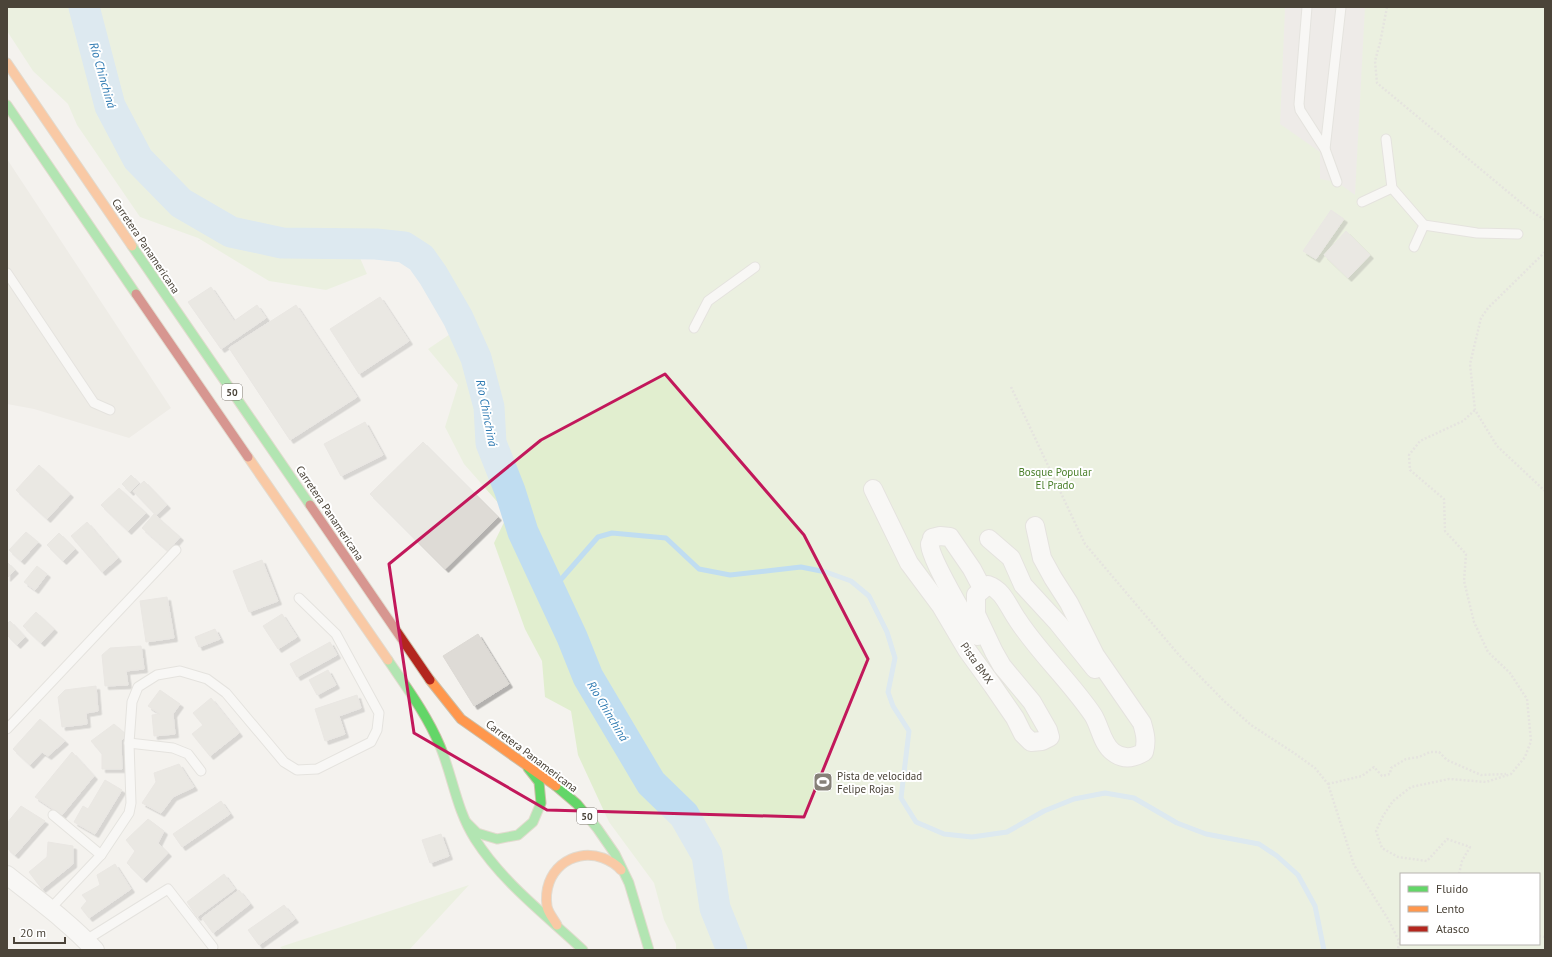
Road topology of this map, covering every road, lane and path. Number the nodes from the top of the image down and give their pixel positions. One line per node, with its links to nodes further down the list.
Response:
1 (1307, 7): 7 (lane)
2 (1341, 7): 7 (lane)
3 (1387, 7): 11 (path)
4 (7, 64): 33 (highway, Carretera Panamericana / 50)
5 (7, 105): 38 (highway, 50)
6 (1386, 139): 9 (lane)
7 (1325, 149): 8 (lane)
8 (1337, 182)
9 (1392, 188): 10 (lane); 12 (lane)
10 (1362, 202)
11 (1545, 220)
12 (1424, 225): 13 (lane); 14 (lane)
13 (1518, 234)
14 (1414, 247)
15 (1545, 252): 21 (path)
16 (755, 267): 18 (lane)
17 (7, 273): 20 (lane)
18 (694, 328)
19 (1011, 387): 36 (path)
20 (110, 410)
21 (1475, 410): 23 (path); 35 (path)
22 (873, 489): 29 (street, Pista BMX)
23 (1545, 491)
24 (1035, 526): 30 (street)
25 (989, 540): 30 (street)
26 (176, 550): 31 (lane)
27 (982, 588): 29 (street, Pista BMX); 29 (street, Pista BMX); 30 (street)
28 (299, 598): 32 (lane)
29 (1002, 666)
30 (1112, 681)
31 (7, 729)
32 (129, 743): 34 (lane); 39 (lane)
33 (526, 766): 38 (highway); 42 (highway, Carretera Panamericana / 50)
34 (201, 771)
35 (1511, 774): 36 (path); 40 (path)
36 (1328, 784): 49 (path)
37 (53, 815): 39 (lane)
38 (462, 818): 44 (highway, 50)
39 (101, 855): 43 (lane)
40 (1459, 873)
41 (7, 875): 43 (street)
42 (629, 883): 44 (highway); 48 (highway, Carretera Panamericana / 50)
43 (50, 909): 45 (street)
44 (558, 925): 47 (highway, 50)
45 (90, 945): 46 (lane)
46 (213, 948)
47 (583, 950)
48 (648, 950)
49 (1398, 950)

